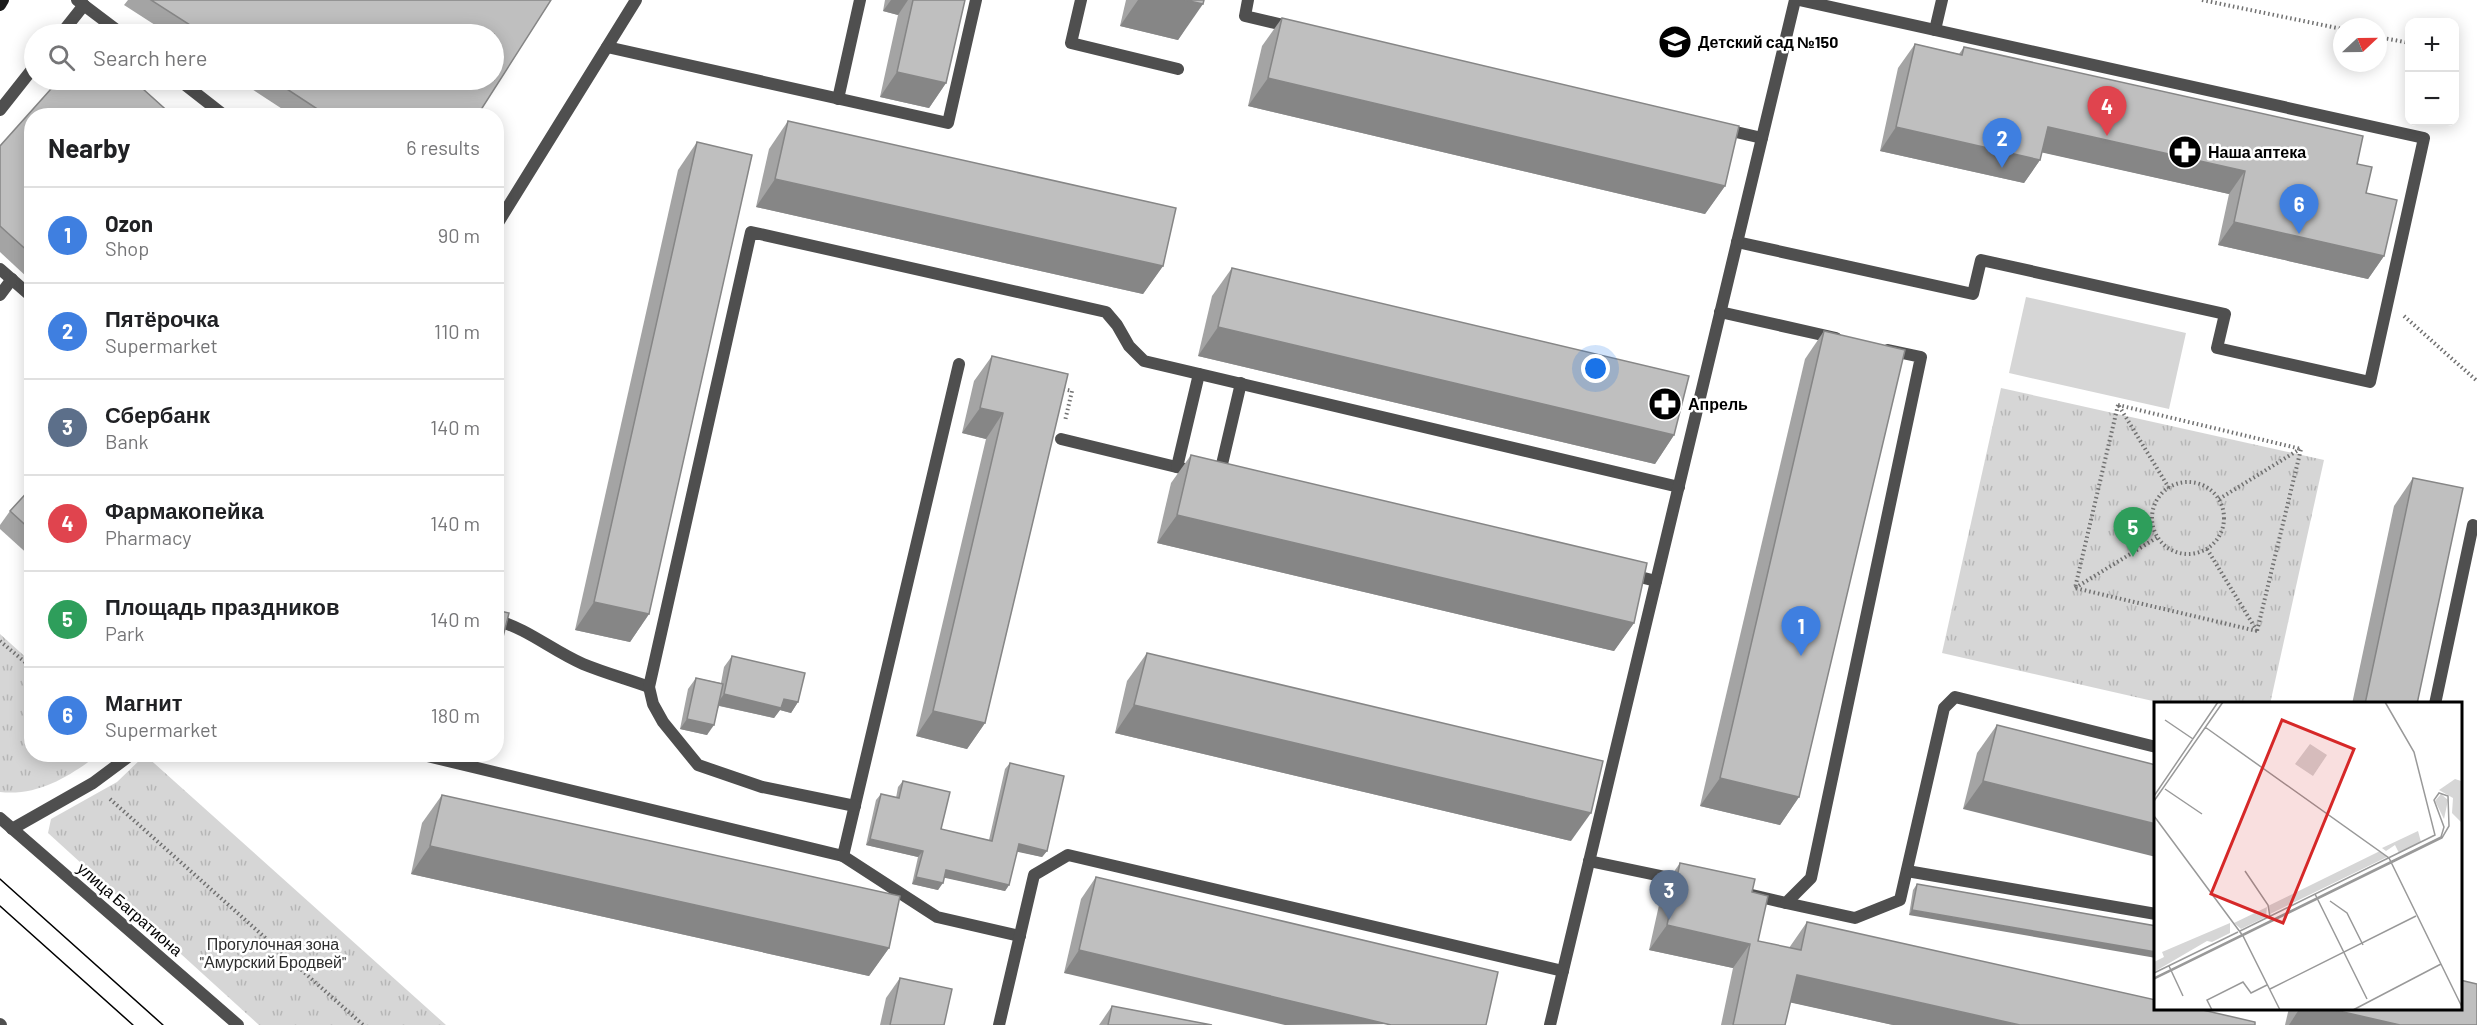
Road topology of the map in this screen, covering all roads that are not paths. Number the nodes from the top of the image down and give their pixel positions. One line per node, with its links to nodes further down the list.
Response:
1 (3, 0): 10 (main road)
2 (636, 0): 15 (street)
3 (860, 0): 19 (street)
4 (976, 0): 19 (street)
5 (1081, 0): 16 (street)
6 (1248, 0): 13 (street)
7 (1797, 0): 14 (street); 23 (street)
8 (1942, 0): 14 (street)
9 (81, 3): 11 (street); 12 (street)
10 (0, 5)
11 (67, 24)
12 (109, 24)
13 (1302, 30)
14 (1935, 30): 25 (street)
15 (607, 47): 19 (street); 24 (street)
16 (1178, 69)
17 (24, 80): 21 (street)
18 (192, 90): 20 (street)
19 (838, 99)
20 (215, 108)
21 (0, 110)
22 (1716, 128): 23 (street)
23 (1762, 138): 25 (street)
24 (504, 213)
25 (1737, 242): 30 (street)
26 (0, 269): 27 (street)
27 (12, 279): 28 (street); 29 (street)
28 (24, 290)
29 (0, 295)
30 (1720, 312): 31 (street); 38 (street)
31 (1843, 339)
32 (1876, 347): 56 (street)
33 (959, 364): 48 (street)
34 (1198, 374): 35 (street); 37 (street); 43 (street)
35 (1241, 383): 37 (street); 38 (street)
36 (1061, 439): 37 (street)
37 (1177, 467)
38 (1679, 487): 41 (street)
39 (2473, 525): 44 (street)
40 (1610, 570): 41 (street)
41 (1656, 581): 52 (street)
42 (504, 622): 43 (street)
43 (649, 687): 48 (street)
44 (2435, 702)
45 (2154, 747): 53 (street)
46 (121, 762): 50 (street)
47 (452, 762): 51 (street)
48 (855, 806): 51 (street)
49 (0, 818): 50 (street, улица Багратиона)
50 (12, 829): 60 (street, улица Багратиона)
51 (843, 856): 58 (street)
52 (1589, 861): 54 (street); 59 (street)
53 (1907, 871): 56 (street); 57 (street)
54 (1693, 883)
55 (1740, 893): 56 (street)
56 (1786, 903)
57 (2154, 914)
58 (1020, 936): 59 (street); 61 (street)
59 (1563, 971): 62 (street)
60 (238, 1025)
61 (999, 1025)
62 (1550, 1025)

